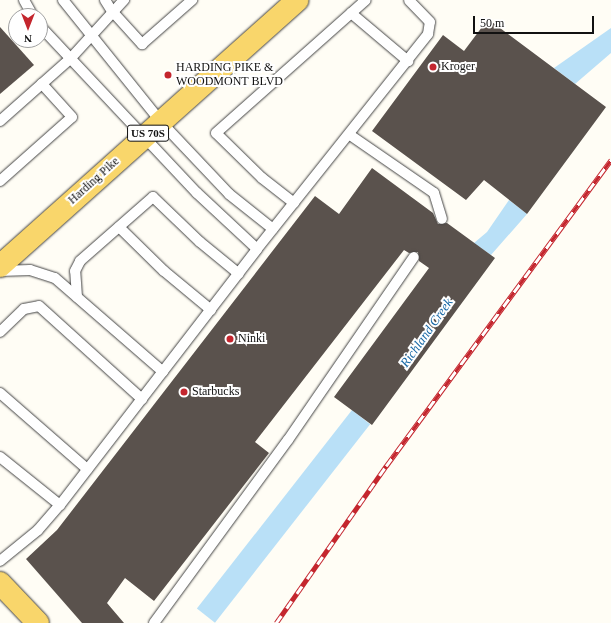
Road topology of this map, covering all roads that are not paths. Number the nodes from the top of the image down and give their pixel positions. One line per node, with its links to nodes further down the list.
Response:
1 (63, 0): 11 (lane)
2 (105, 0): 8 (lane)
3 (124, 0): 8 (lane)
4 (192, 0): 8 (lane)
5 (297, 0): 16 (main road, Harding Pike / US 70S)
6 (366, 0): 9 (lane)
7 (409, 0): 13 (lane)
8 (112, 11): 11 (lane)
9 (351, 13): 13 (lane); 20 (lane)
10 (48, 35): 12 (lane)
11 (90, 36): 12 (lane); 16 (lane)
12 (70, 58): 14 (lane); 18 (lane)
13 (408, 61): 17 (lane)
14 (42, 84): 15 (lane); 19 (lane)
15 (0, 121)
16 (161, 122): 18 (main road, Harding Pike / US 70S); 23 (lane)
17 (350, 135): 20 (lane); 21 (lane)
18 (143, 137): 24 (lane); 26 (main road, Harding Pike / US 70S)
19 (0, 181)
20 (294, 203): 23 (lane)
21 (442, 219)
22 (119, 227): 28 (lane); 29 (lane); 30 (lane)
23 (273, 229): 24 (lane)
24 (257, 249): 28 (lane)
25 (414, 257): 41 (lane)
26 (0, 266)
27 (0, 271): 29 (lane)
28 (239, 274): 30 (lane)
29 (78, 297): 32 (lane)
30 (211, 310): 32 (lane)
31 (0, 332): 34 (lane)
32 (163, 372): 34 (lane)
33 (0, 393): 36 (lane)
34 (142, 399): 36 (lane)
35 (0, 457): 37 (lane)
36 (87, 469): 37 (lane)
37 (60, 505): 38 (lane)
38 (0, 561)
39 (0, 583): 40 (main road)
40 (38, 623)
41 (154, 623)

